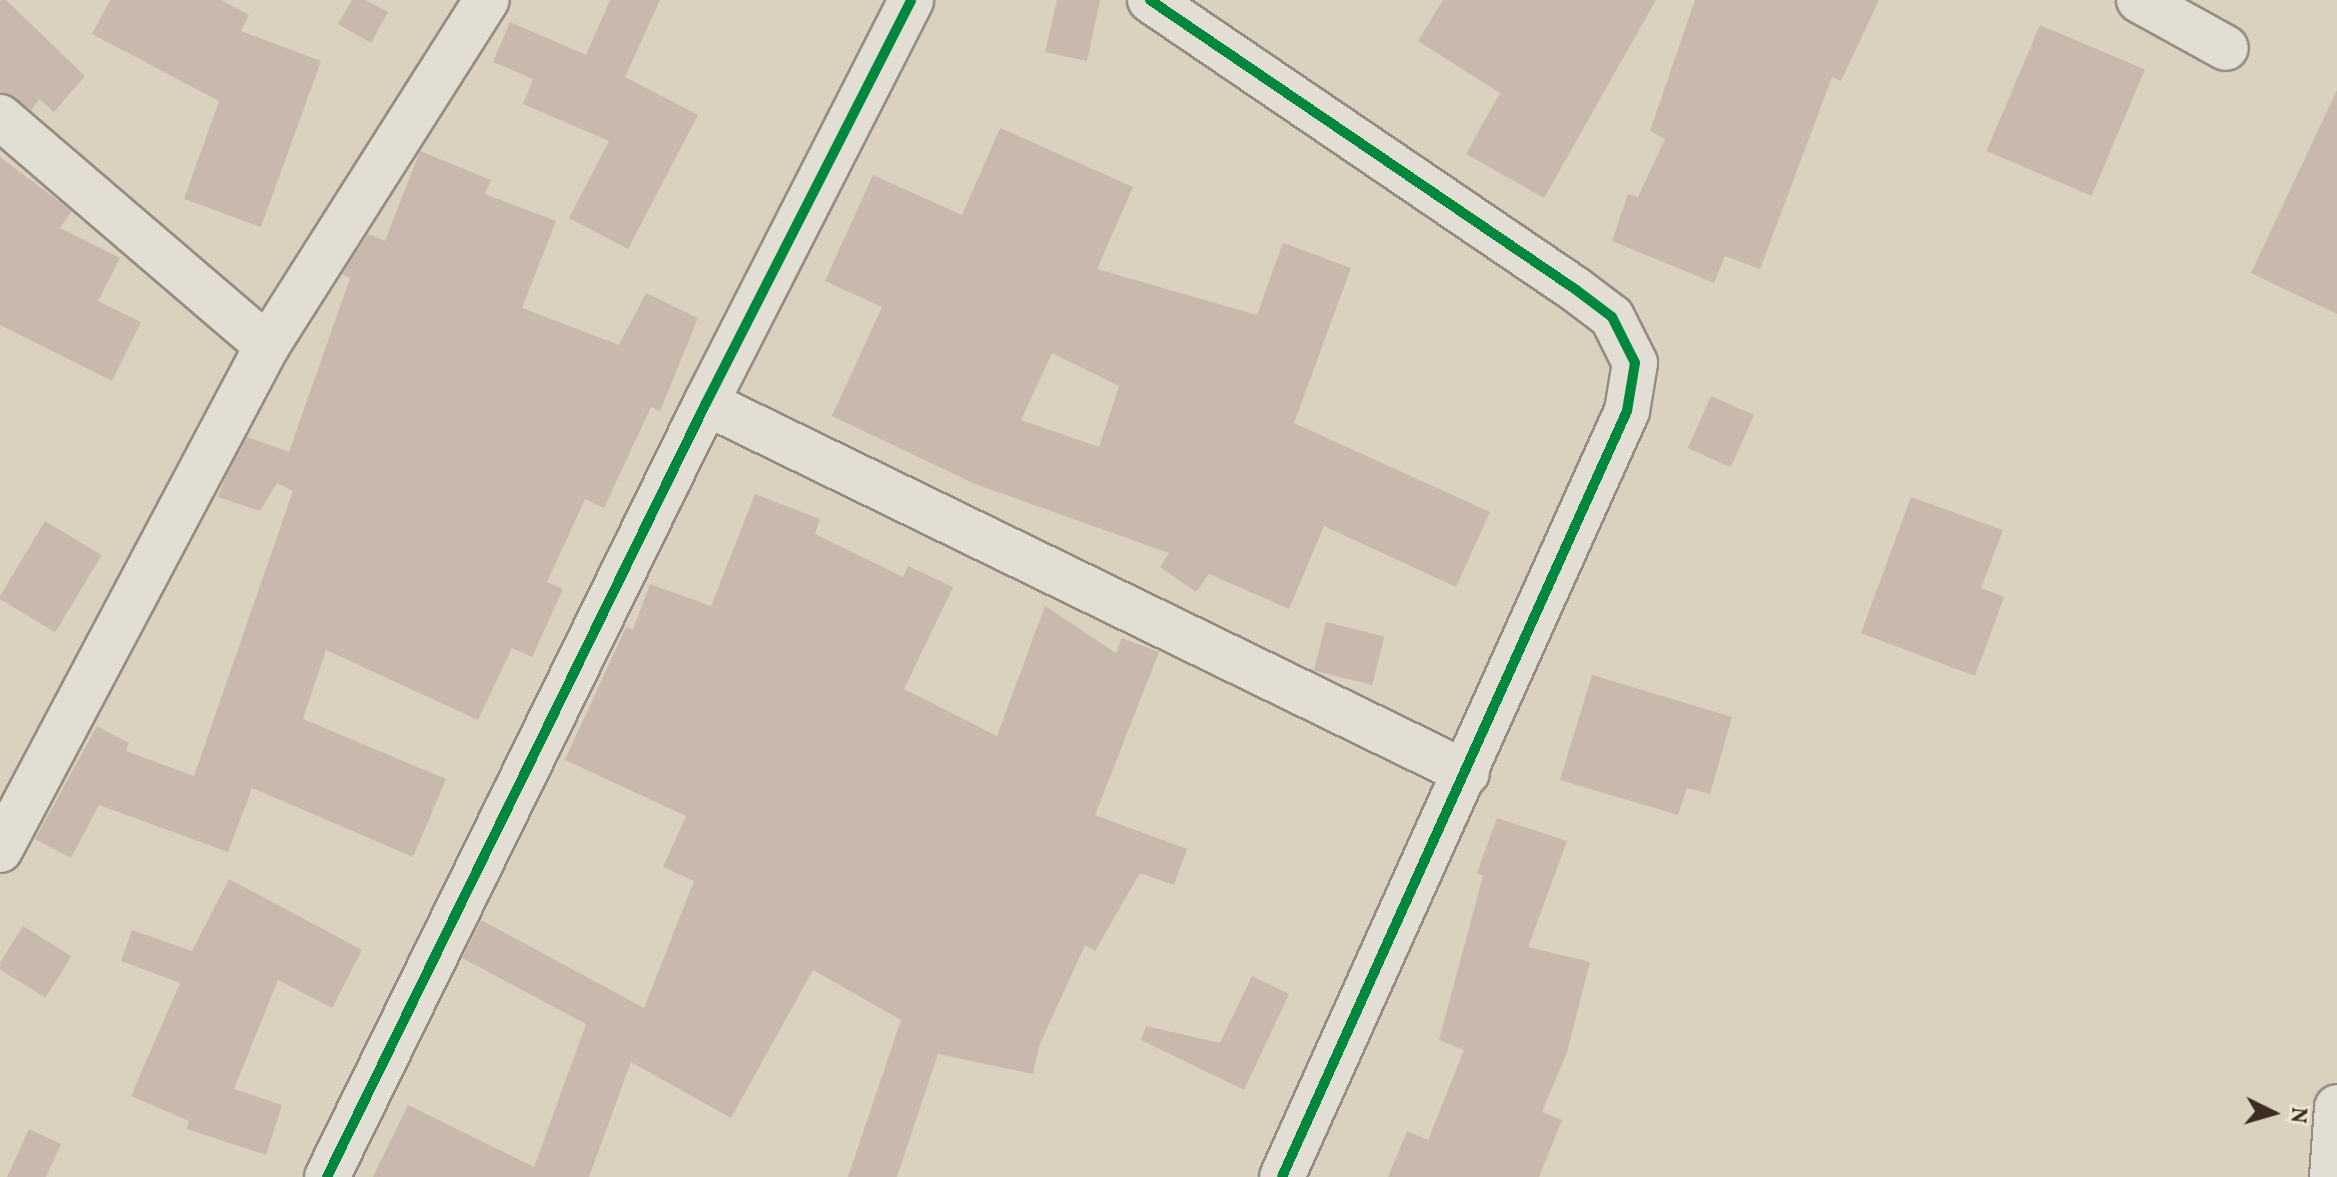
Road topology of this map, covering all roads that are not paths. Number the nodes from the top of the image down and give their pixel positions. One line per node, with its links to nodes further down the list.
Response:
1 (487, 0): 7 (street)
2 (911, 0): 8 (street)
3 (1150, 0): 9 (street)
4 (2139, 0): 5 (street)
5 (2226, 48)
6 (0, 117): 7 (street)
7 (267, 346): 10 (street)
8 (706, 403): 9 (street); 12 (street)
9 (1467, 773): 13 (street)
10 (0, 850)
11 (2337, 1107): 14 (street)
12 (327, 1177)
13 (1282, 1177)
14 (2332, 1177)

